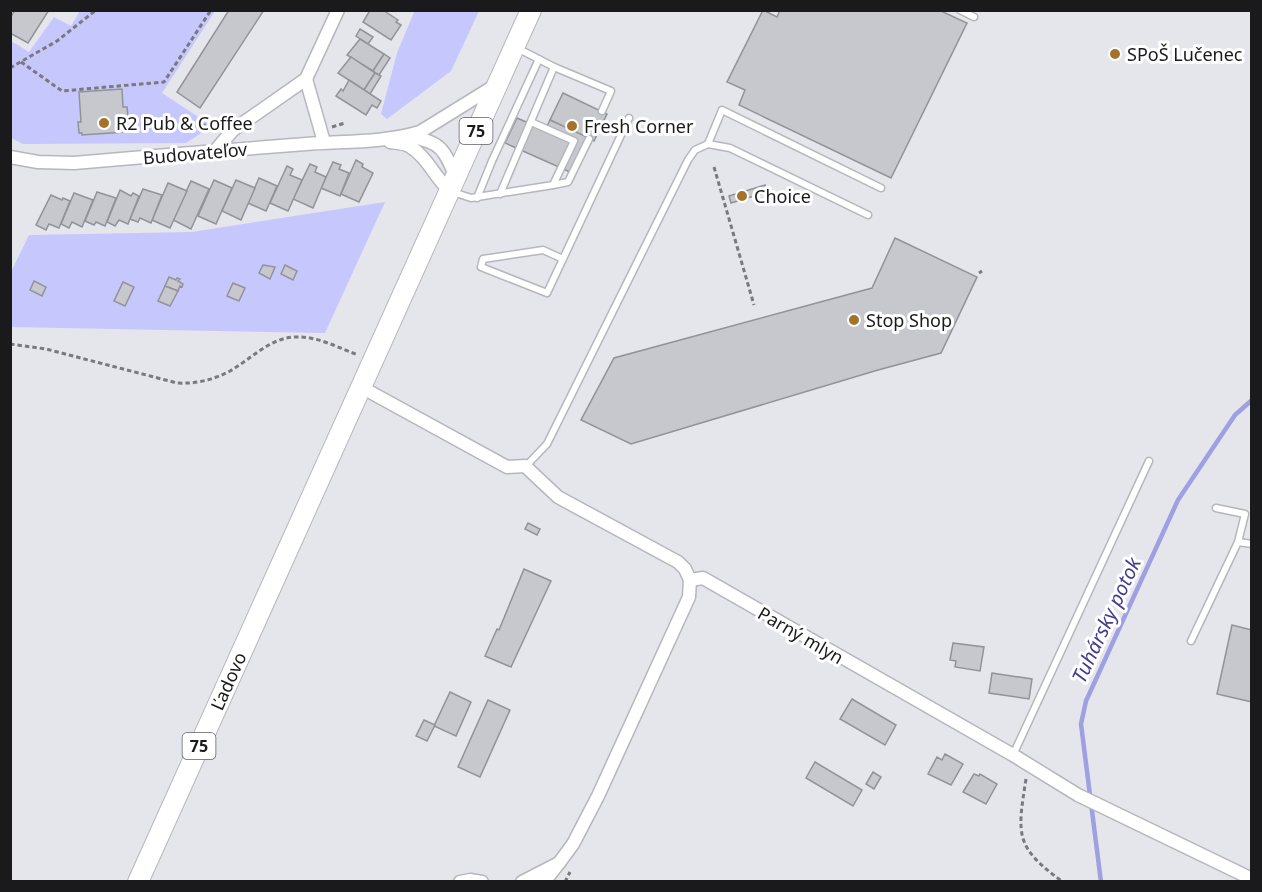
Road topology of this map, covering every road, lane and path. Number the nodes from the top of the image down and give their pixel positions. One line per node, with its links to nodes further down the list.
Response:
1 (96, 10): 9 (path)
2 (211, 10): 9 (path)
3 (338, 10): 12 (street)
4 (531, 10): 7 (main road, 75)
5 (960, 10): 6 (lane)
6 (974, 16)
7 (515, 47): 8 (lane); 13 (main road, 75)
8 (538, 59): 10 (lane); 29 (lane)
9 (21, 62): 11 (path)
10 (554, 67): 14 (lane); 16 (lane)
11 (10, 68)
12 (306, 79): 20 (street); 22 (street)
13 (497, 84): 17 (street, Budovateľov); 25 (main road, 75)
14 (602, 111)
15 (629, 118): 31 (lane)
16 (531, 122): 26 (lane); 28 (lane)
17 (406, 136): 19 (street, Budovateľov); 25 (street, Budovateľov)
18 (589, 139): 26 (lane)
19 (380, 140): 20 (street, Budovateľov); 25 (street, Budovateľov)
20 (324, 142): 22 (street, Budovateľov)
21 (708, 144): 27 (lane); 30 (lane); 37 (lane)
22 (214, 151): 23 (street, Budovateľov)
23 (10, 157)
24 (714, 167): 32 (path)
25 (453, 185): 29 (lane); 34 (main road, 75)
26 (553, 185): 28 (lane)
27 (881, 188)
28 (500, 194): 29 (lane)
29 (477, 198)
30 (868, 215)
31 (563, 259): 31 (lane)
32 (754, 305)
33 (10, 344): 34 (path)
34 (373, 361): 35 (main road, 75)
35 (361, 387): 37 (street); 48 (main road, Ľadovo / 75)
36 (1149, 462): 44 (lane)
37 (525, 466): 42 (street)
38 (1216, 508): 39 (lane)
39 (1248, 514): 40 (lane)
40 (1238, 542): 41 (lane); 43 (lane)
41 (1251, 544)
42 (690, 580): 44 (street, Parný mlyn); 46 (street)
43 (1191, 641)
44 (1013, 755): 45 (street, Parný mlyn)
45 (1030, 766): 47 (street, Parný mlyn); 53 (path)
46 (559, 863): 51 (street); 52 (street)
47 (1251, 879)
48 (138, 882)
49 (460, 882): 50 (street)
50 (482, 882)
51 (522, 882)
52 (544, 882)
53 (1063, 882)

